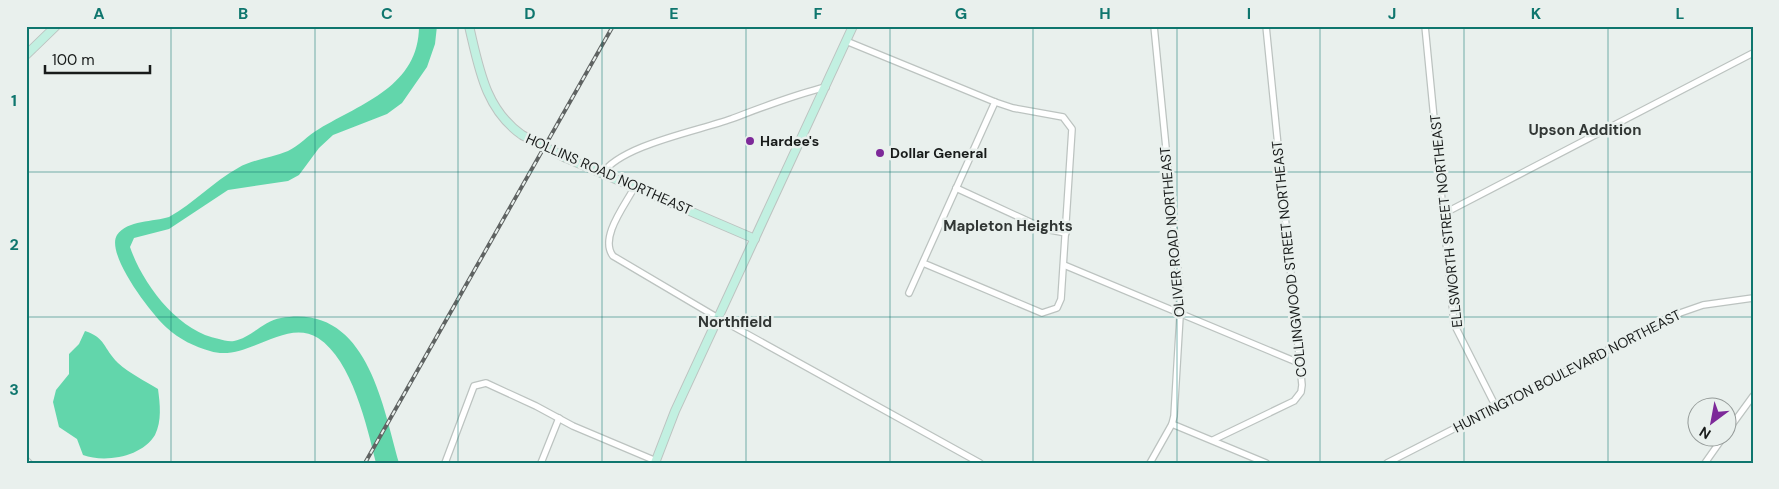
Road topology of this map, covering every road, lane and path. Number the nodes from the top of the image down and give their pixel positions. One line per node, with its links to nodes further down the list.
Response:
1 (56, 26): 9 (main road)
2 (469, 26): 12 (main road, HOLLINS ROAD NORTHEAST, bridge)
3 (853, 26): 7 (main road)
4 (1154, 26): 22 (street, OLIVER ROAD NORTHEAST)
5 (1266, 26): 24 (street, COLLINGWOOD STREET NORTHEAST)
6 (1425, 26): 15 (street, ELLSWORTH STREET NORTHEAST)
7 (846, 42): 10 (main road); 11 (street)
8 (1753, 53): 15 (street)
9 (26, 55)
10 (826, 87): 12 (street); 17 (main road)
11 (996, 102): 14 (street); 16 (street)
12 (602, 174): 13 (main road, HOLLINS ROAD NORTHEAST)
13 (634, 188): 17 (main road, HOLLINS ROAD NORTHEAST); 23 (street)
14 (956, 188): 16 (street); 18 (street)
15 (1443, 214): 26 (street, ELLSWORTH STREET NORTHEAST)
16 (1066, 233): 19 (street)
17 (755, 239): 23 (main road)
18 (923, 263): 19 (street); 20 (street)
19 (1064, 265): 22 (street)
20 (910, 293)
21 (1753, 298): 26 (street, HUNTINGTON BOULEVARD NORTHEAST)
22 (1180, 312): 24 (street); 29 (street, OLIVER ROAD NORTHEAST)
23 (718, 318): 33 (main road); 37 (street)
24 (1300, 363): 30 (street, COLLINGWOOD STREET NORTHEAST)
25 (1753, 396): 28 (street)
26 (1496, 407): 40 (street, HUNTINGTON BOULEVARD NORTHEAST)
27 (559, 418): 33 (street); 35 (street); 36 (street)
28 (1736, 419)
29 (1172, 424): 30 (street); 38 (street, OLIVER ROAD NORTHEAST)
30 (1213, 440): 39 (street)
31 (1717, 446): 41 (street)
32 (26, 460): 34 (street)
33 (656, 462)
34 (29, 463)
35 (445, 463)
36 (541, 463)
37 (980, 463)
38 (1150, 463)
39 (1266, 463)
40 (1387, 463)
41 (1705, 463)

